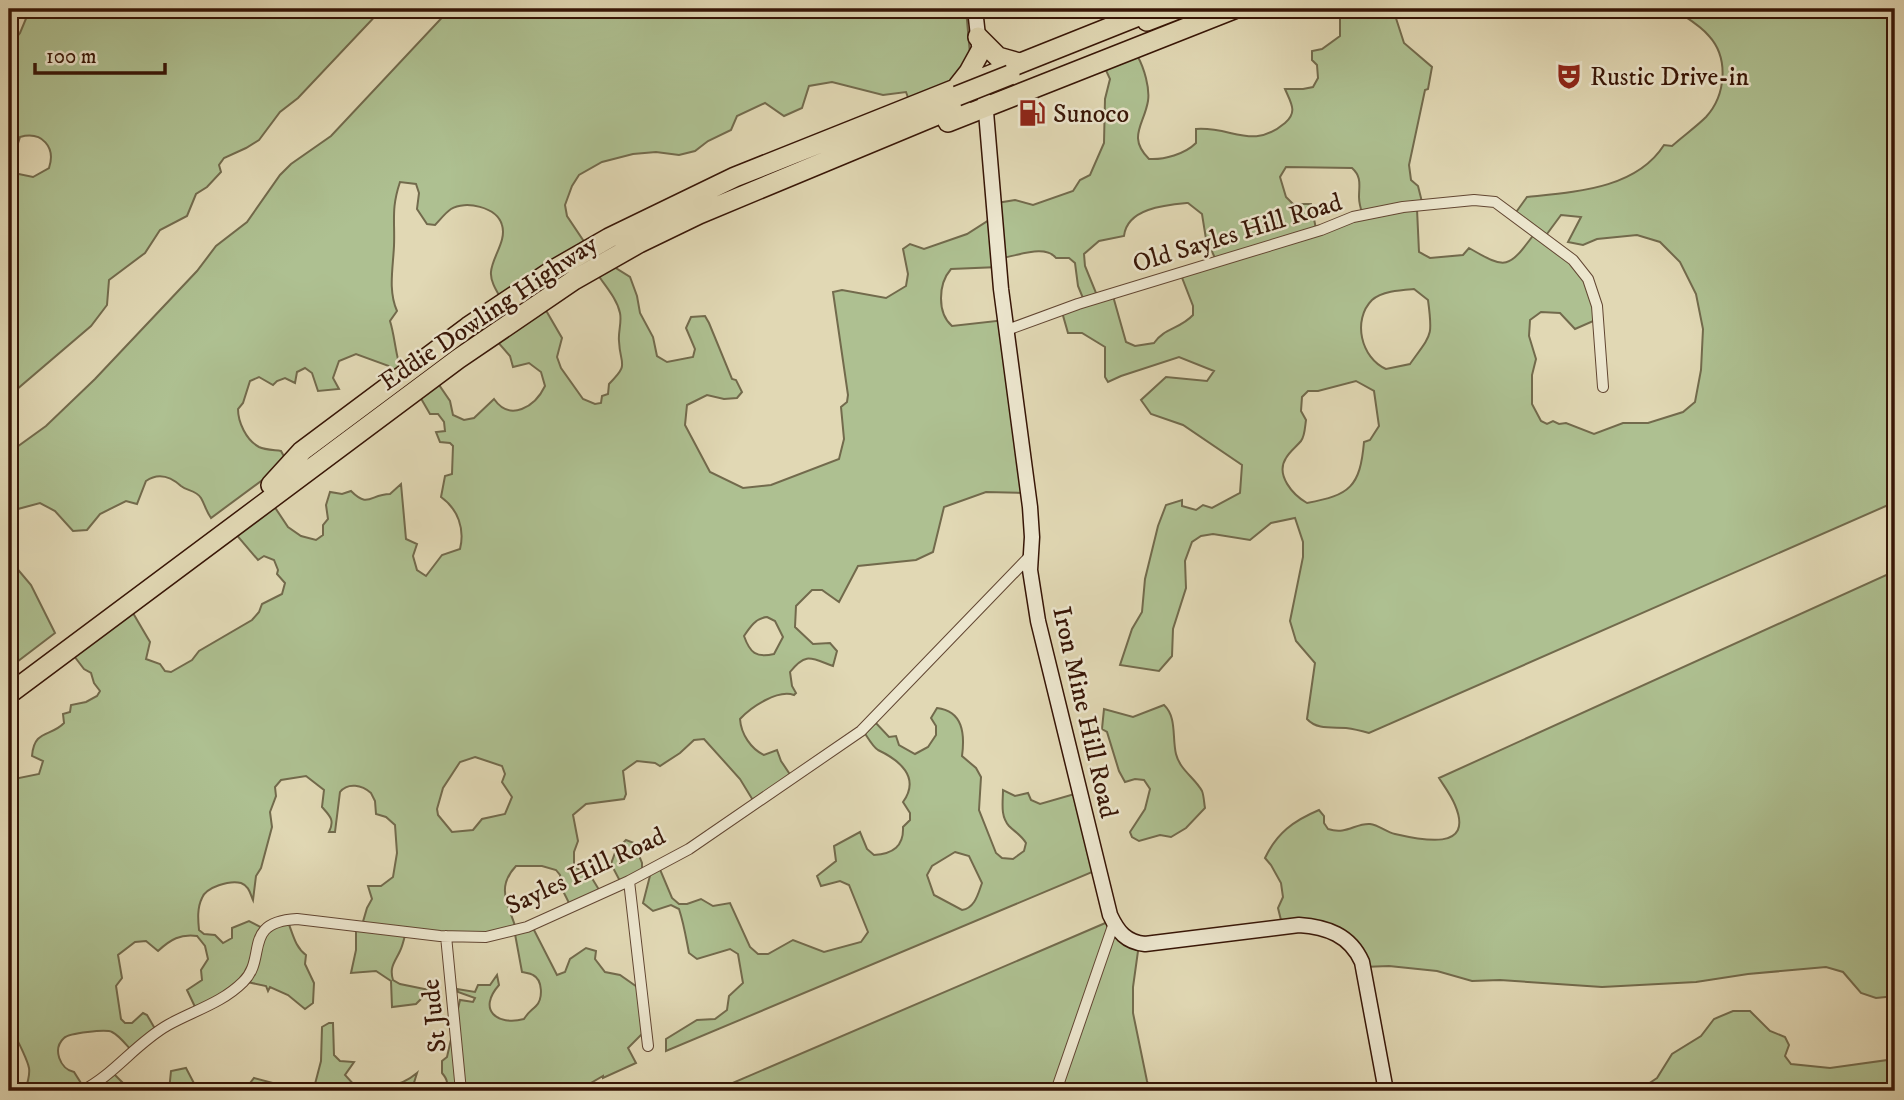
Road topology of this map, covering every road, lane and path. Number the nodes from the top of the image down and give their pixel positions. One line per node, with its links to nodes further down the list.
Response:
1 (975, 9): 6 (street)
2 (1156, 9): 7 (highway)
3 (1178, 9): 7 (highway, Eddie Dowling Highway)
4 (1208, 9): 7 (highway, Eddie Dowling Highway)
5 (1234, 9): 10 (highway)
6 (979, 44): 7 (highway); 8 (street); 9 (highway)
7 (1014, 74): 8 (highway); 9 (highway, Eddie Dowling Highway, bridge)
8 (983, 77): 9 (highway); 10 (street)
9 (958, 96): 13 (highway, Eddie Dowling Highway)
10 (986, 107): 11 (street, Iron Mine Hill Road); 13 (highway)
11 (1007, 330): 12 (street, Old Sayles Hill Road); 14 (street, Iron Mine Hill Road)
12 (1603, 387)
13 (274, 489): 15 (highway, Eddie Dowling Highway); 16 (highway, Eddie Dowling Highway)
14 (1030, 556): 17 (street, Sayles Hill Road); 18 (street, Iron Mine Hill Road)
15 (9, 678)
16 (9, 694)
17 (629, 881): 19 (street, Sayles Hill Road); 20 (street)
18 (1114, 923): 23 (street); 24 (street)
19 (446, 936): 21 (street, Sayles Hill Road); 22 (street, St Jude)
20 (648, 1046)
21 (82, 1091)
22 (461, 1091)
23 (1056, 1091)
24 (1386, 1091)

